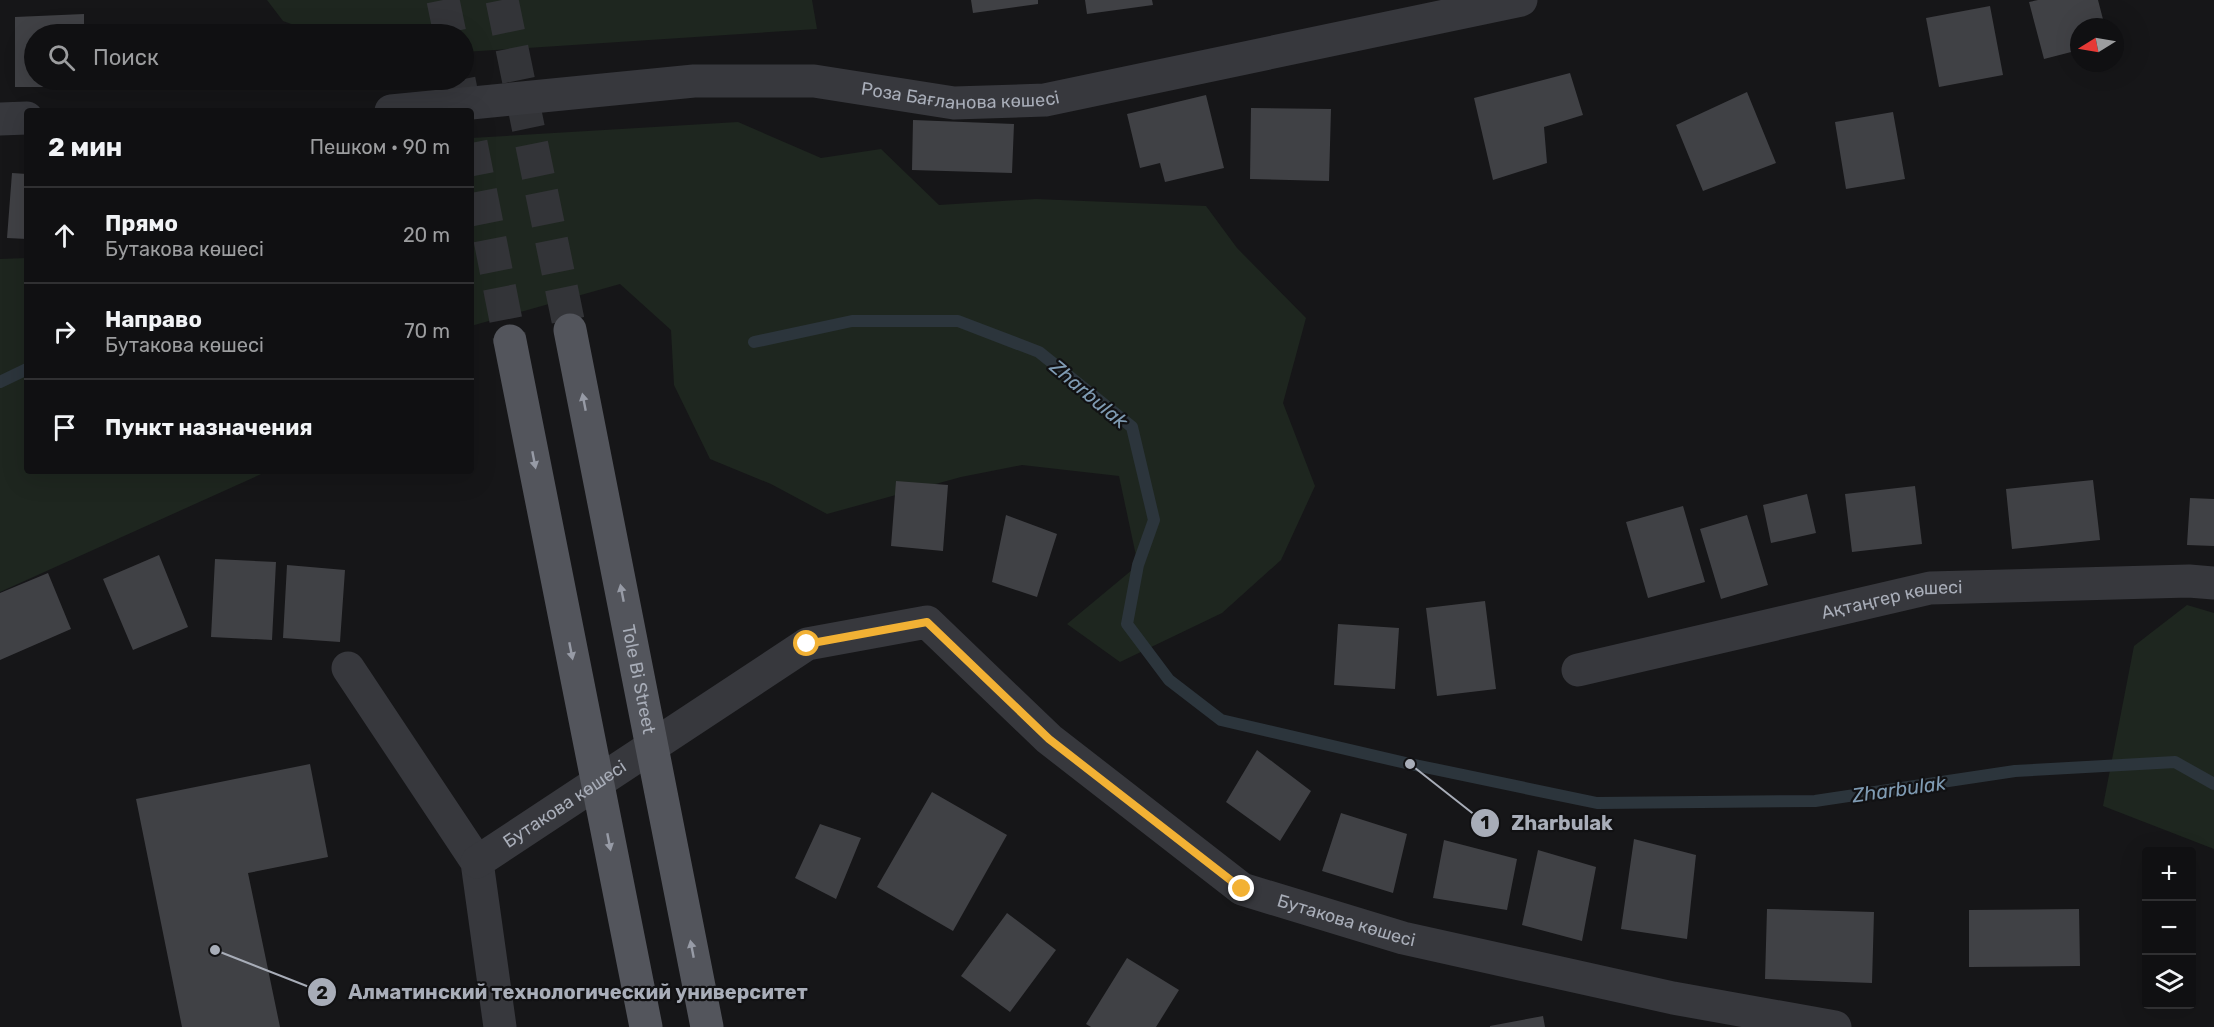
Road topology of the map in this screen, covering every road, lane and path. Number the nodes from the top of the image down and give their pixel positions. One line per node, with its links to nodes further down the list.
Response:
1 (1521, 0): 2 (street, Роза Бағланова көшесі)
2 (422, 108)
3 (24, 118): 4 (street)
4 (0, 119)
5 (570, 330): 14 (main road, Tole Bi Street, one-way to 5, bridge)
6 (510, 341): 13 (main road, one-way to 13, bridge)
7 (2214, 584): 9 (street, Ақтаңгер көшесі)
8 (348, 668): 10 (street)
9 (1578, 670)
10 (477, 862): 11 (street, Бутакова көшесі); 12 (street)
11 (1676, 1013): 15 (street, Бутакова көшесі)
12 (500, 1027)
13 (646, 1027)
14 (707, 1027)
15 (1835, 1027)

